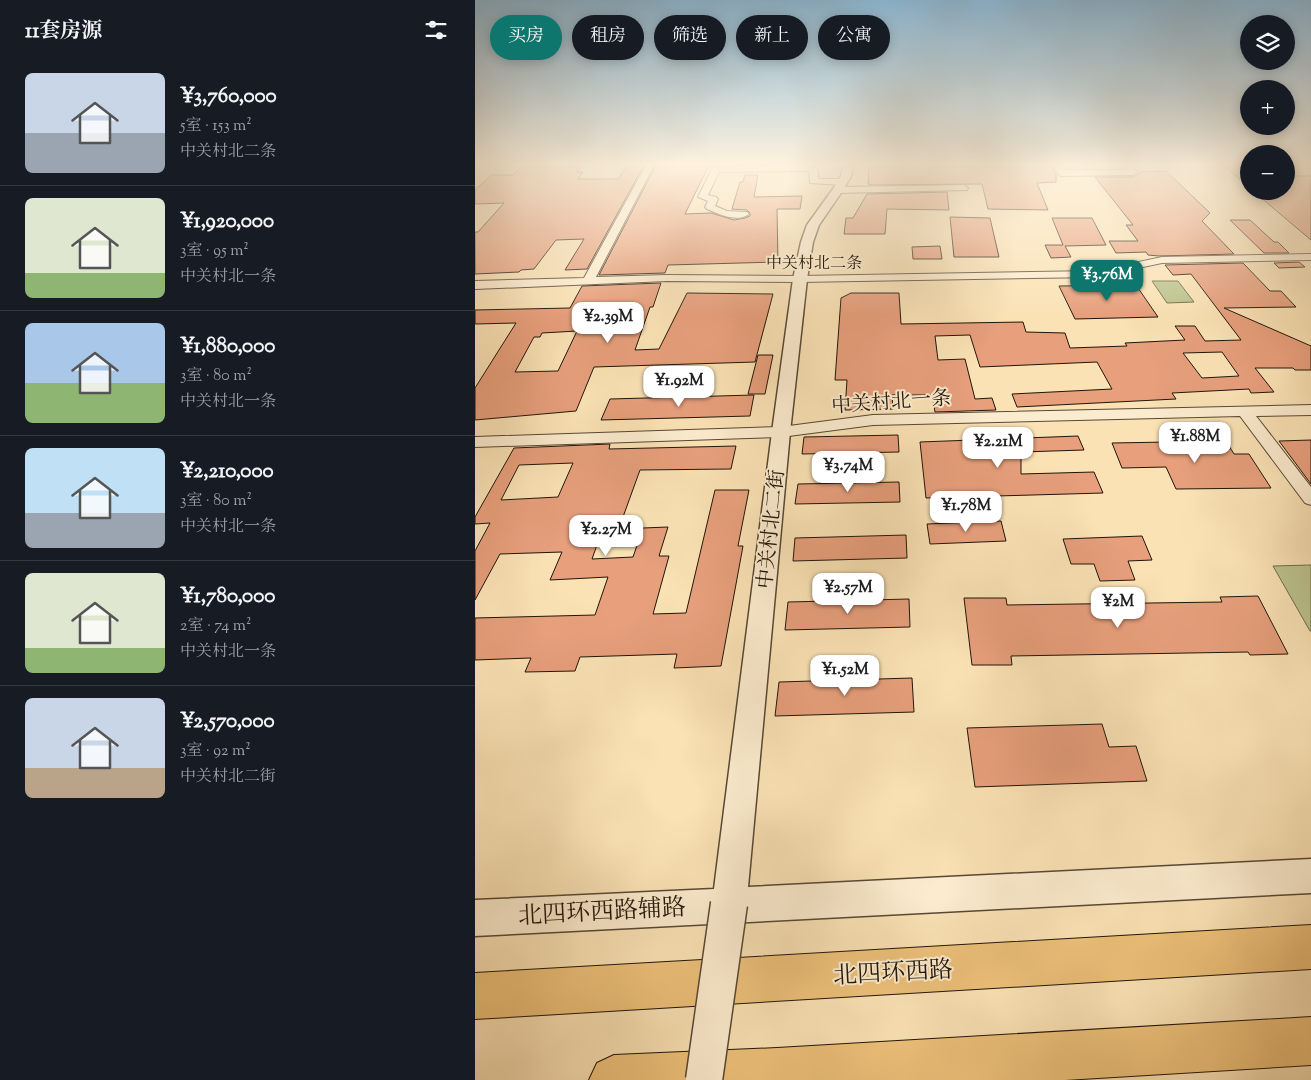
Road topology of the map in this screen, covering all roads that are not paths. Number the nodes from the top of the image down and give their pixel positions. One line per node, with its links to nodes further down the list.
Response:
1 (623, 215): 5 (street)
2 (819, 215): 4 (street, 中关村北二街)
3 (1311, 257): 4 (street, 中关村北二条)
4 (799, 278): 5 (street, 中关村北二条); 9 (street, 中关村北二街)
5 (588, 281): 6 (street, 中关村北二条)
6 (475, 285)
7 (1311, 410): 8 (street, 中关村北一条)
8 (1245, 412): 9 (street, 中关村北一条); 11 (street)
9 (781, 432): 10 (street, 中关村北一条); 13 (street, 中关村北二街)
10 (475, 442)
11 (1311, 499)
12 (1311, 876): 13 (street)
13 (729, 904): 14 (street, 北四环西路辅路); 19 (street, 中关村北二街, bridge)
14 (475, 918)
15 (1311, 947): 16 (highway, 北四环西路)
16 (475, 996)
17 (1311, 1041): 18 (highway)
18 (613, 1080)
19 (704, 1080)

